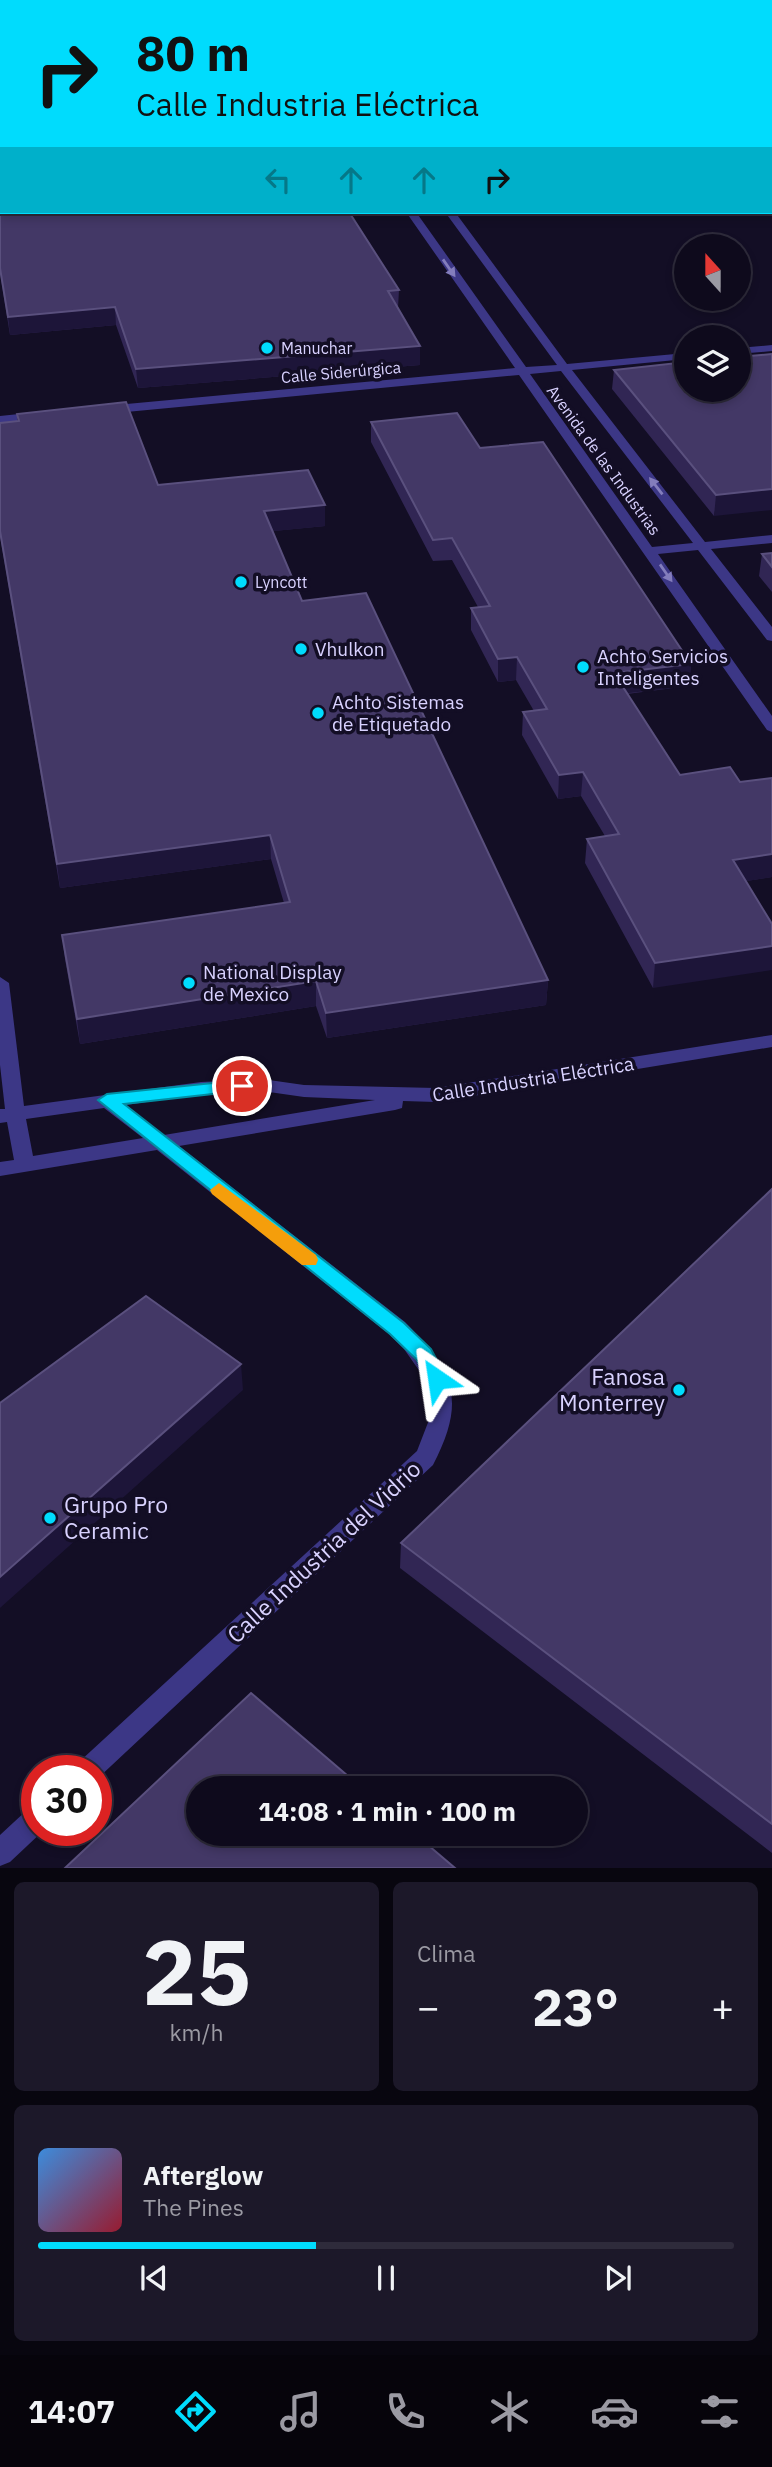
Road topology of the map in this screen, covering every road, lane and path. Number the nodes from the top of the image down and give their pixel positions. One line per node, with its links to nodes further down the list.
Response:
1 (412, 214): 7 (street, Avenida de las Industrias, one-way to 7)
2 (451, 214): 6 (street, Avenida de las Industrias)
3 (772, 348): 4 (street)
4 (751, 350)
5 (674, 357): 6 (street, Calle Siderúrgica)
6 (564, 367): 7 (street, Calle Siderúrgica); 12 (street, Avenida de las Industrias, one-way to 6)
7 (520, 370): 8 (street, Calle Siderúrgica); 13 (street, Avenida de las Industrias)
8 (96, 411)
9 (55, 415): 10 (street)
10 (0, 420)
11 (772, 539): 12 (street)
12 (703, 546): 13 (street); 14 (street, Avenida de las Industrias)
13 (651, 551): 15 (street, Avenida de las Industrias, one-way to 15)
14 (772, 637)
15 (772, 727)
16 (0, 983): 20 (street)
17 (772, 1041): 18 (street, Calle Industria Eléctrica)
18 (436, 1095): 19 (street, Calle Industria Eléctrica); 21 (street)
19 (107, 1100): 20 (street, Calle Industria Eléctrica); 21 (street, Calle Industria del Vidrio)
20 (8, 1114): 22 (street)
21 (159, 1143): 22 (street); 24 (street, Calle Industria del Vidrio)
22 (25, 1165): 23 (street)
23 (0, 1169)
24 (105, 1755)
25 (21, 1833): 26 (street)
26 (0, 1853)

